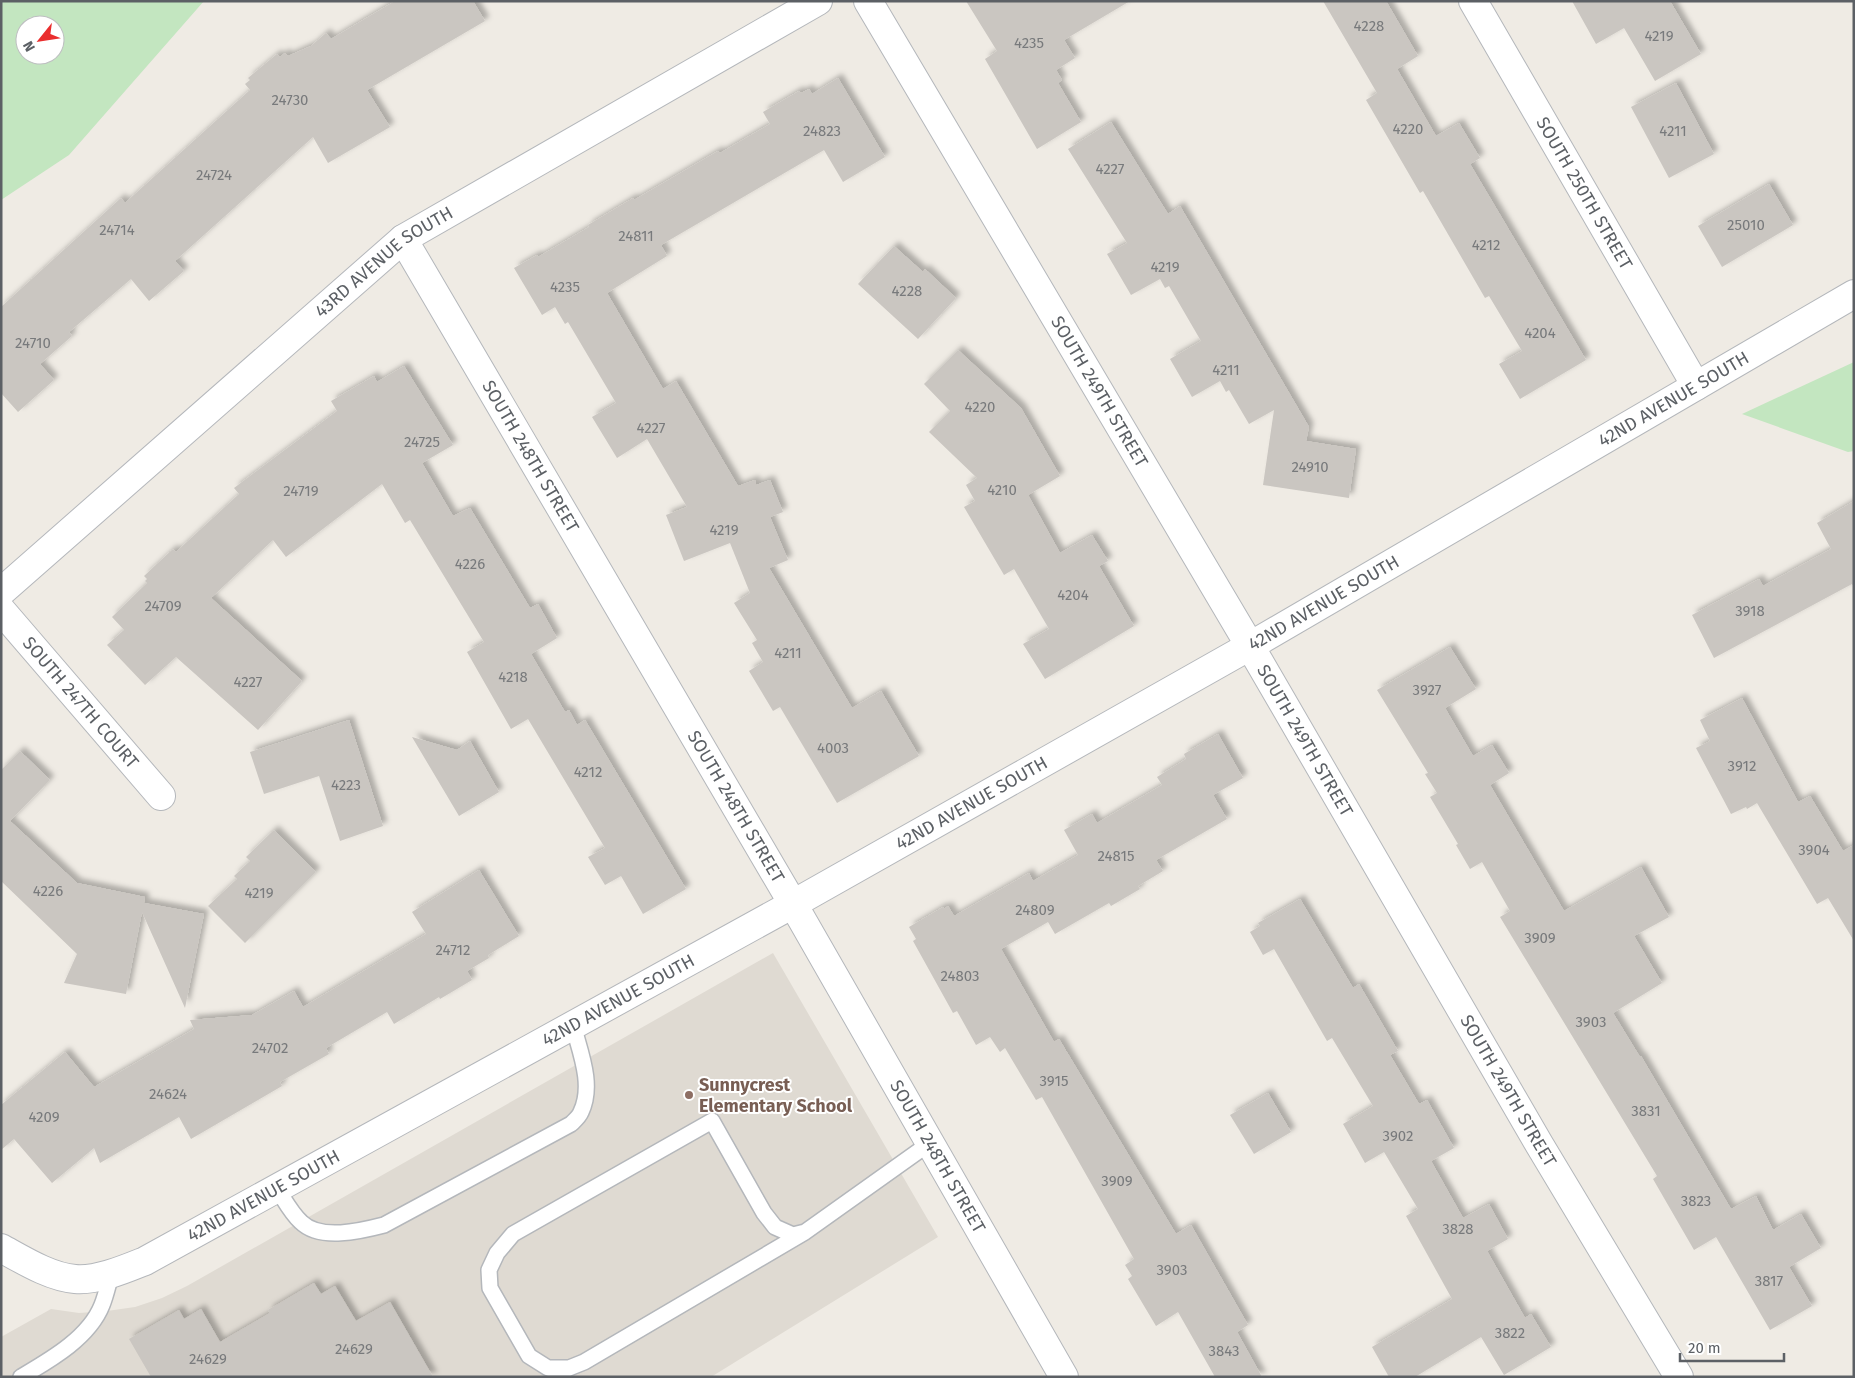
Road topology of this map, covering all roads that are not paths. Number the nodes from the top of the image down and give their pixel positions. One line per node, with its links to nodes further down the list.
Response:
1 (818, 1): 4 (street, 43RD AVENUE SOUTH)
2 (868, 1): 9 (street, SOUTH 249TH STREET)
3 (1473, 1): 6 (street, SOUTH 250TH STREET)
4 (402, 238): 7 (street, 43RD AVENUE SOUTH); 11 (street, SOUTH 248TH STREET)
5 (1854, 294): 6 (street, 42ND AVENUE SOUTH)
6 (1696, 386): 9 (street, 42ND AVENUE SOUTH)
7 (1, 592)
8 (1, 610): 10 (street, SOUTH 247TH COURT)
9 (1250, 646): 11 (street, 42ND AVENUE SOUTH); 20 (street, SOUTH 249TH STREET)
10 (161, 796)
11 (793, 904): 12 (street, 42ND AVENUE SOUTH); 13 (street, SOUTH 248TH STREET)
12 (573, 1025): 14 (street, 42ND AVENUE SOUTH); 14 (lane)
13 (930, 1143): 15 (lane); 19 (street, SOUTH 248TH STREET)
14 (276, 1188): 17 (street, 42ND AVENUE SOUTH)
15 (805, 1232): 15 (lane)
16 (1, 1248): 17 (street, 42ND AVENUE SOUTH)
17 (111, 1275): 18 (lane)
18 (20, 1377)
19 (1064, 1377)
20 (1680, 1377)

